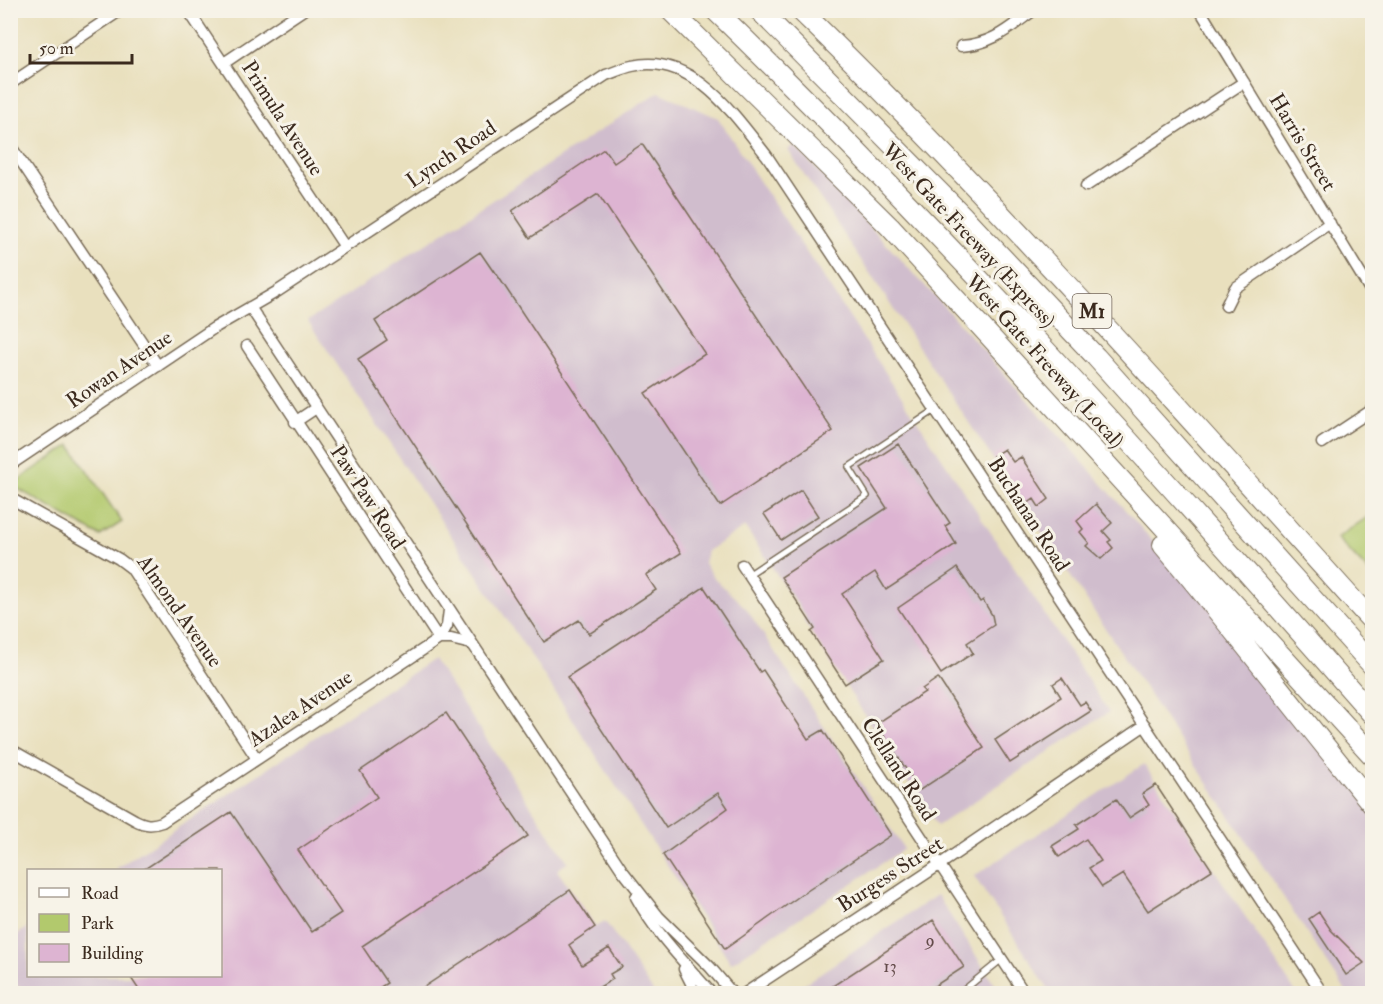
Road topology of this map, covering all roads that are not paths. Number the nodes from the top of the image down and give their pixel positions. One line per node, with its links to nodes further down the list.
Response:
1 (121, 10): 14 (street)
2 (188, 10): 11 (street, Primula Avenue)
3 (303, 10): 11 (street)
4 (670, 10): 19 (highway, West Gate Freeway (Local))
5 (715, 10): 38 (highway, West Gate Freeway (Express))
6 (759, 10): 37 (highway, West Gate Freeway (Express) / M1)
7 (800, 10): 34 (highway, M1)
8 (1034, 10): 10 (street)
9 (1200, 10): 13 (street, Harris Street)
10 (961, 45)
11 (224, 63): 18 (street, Primula Avenue)
12 (683, 72): 18 (street, Lynch Road); 26 (street, Buchanan Road)
13 (1244, 82): 16 (street); 17 (street, Harris Street)
14 (10, 84)
15 (10, 145): 24 (street)
16 (1086, 186)
17 (1330, 223): 20 (street, Harris Street); 21 (street)
18 (345, 248): 22 (street, Lynch Road)
19 (951, 292): 41 (highway, West Gate Freeway (Local)); 43 (highway)
20 (1372, 293)
21 (1226, 306)
22 (250, 307): 24 (street, Rowan Avenue); 25 (street, Paw Paw Road)
23 (247, 346): 28 (street, Paw Paw Road)
24 (158, 366): 30 (street, Rowan Avenue)
25 (316, 408): 28 (street); 33 (street, Paw Paw Road)
26 (937, 409): 32 (lane); 39 (street, Buchanan Road)
27 (1372, 410): 29 (street)
28 (295, 422): 35 (street, Paw Paw Road)
29 (1322, 443)
30 (10, 465)
31 (10, 498): 42 (street, Almond Avenue)
32 (745, 570): 44 (street, Clelland Road)
33 (448, 609): 35 (street); 36 (street, Paw Paw Road)
34 (1372, 621)
35 (438, 639): 36 (street); 42 (street, Azalea Avenue)
36 (471, 644): 45 (street, Paw Paw Road)
37 (1372, 665)
38 (1372, 714)
39 (1145, 725): 44 (street, Burgess Street); 54 (street, Buchanan Road)
40 (10, 749): 42 (street, Azalea Avenue)
41 (1372, 755)
42 (257, 759)
43 (1372, 804)
44 (939, 865): 47 (street, Clelland Road); 51 (street, Burgess Street)
45 (622, 870): 46 (street, Paw Paw Road); 50 (street, Paw Paw Road)
46 (668, 947): 48 (street); 49 (street, Paw Paw Road)
47 (1002, 959): 52 (lane); 53 (street, Clelland Road)
48 (694, 993)
49 (712, 993)
50 (733, 993)
51 (744, 993)
52 (959, 993)
53 (1024, 993)
54 (1323, 993)

